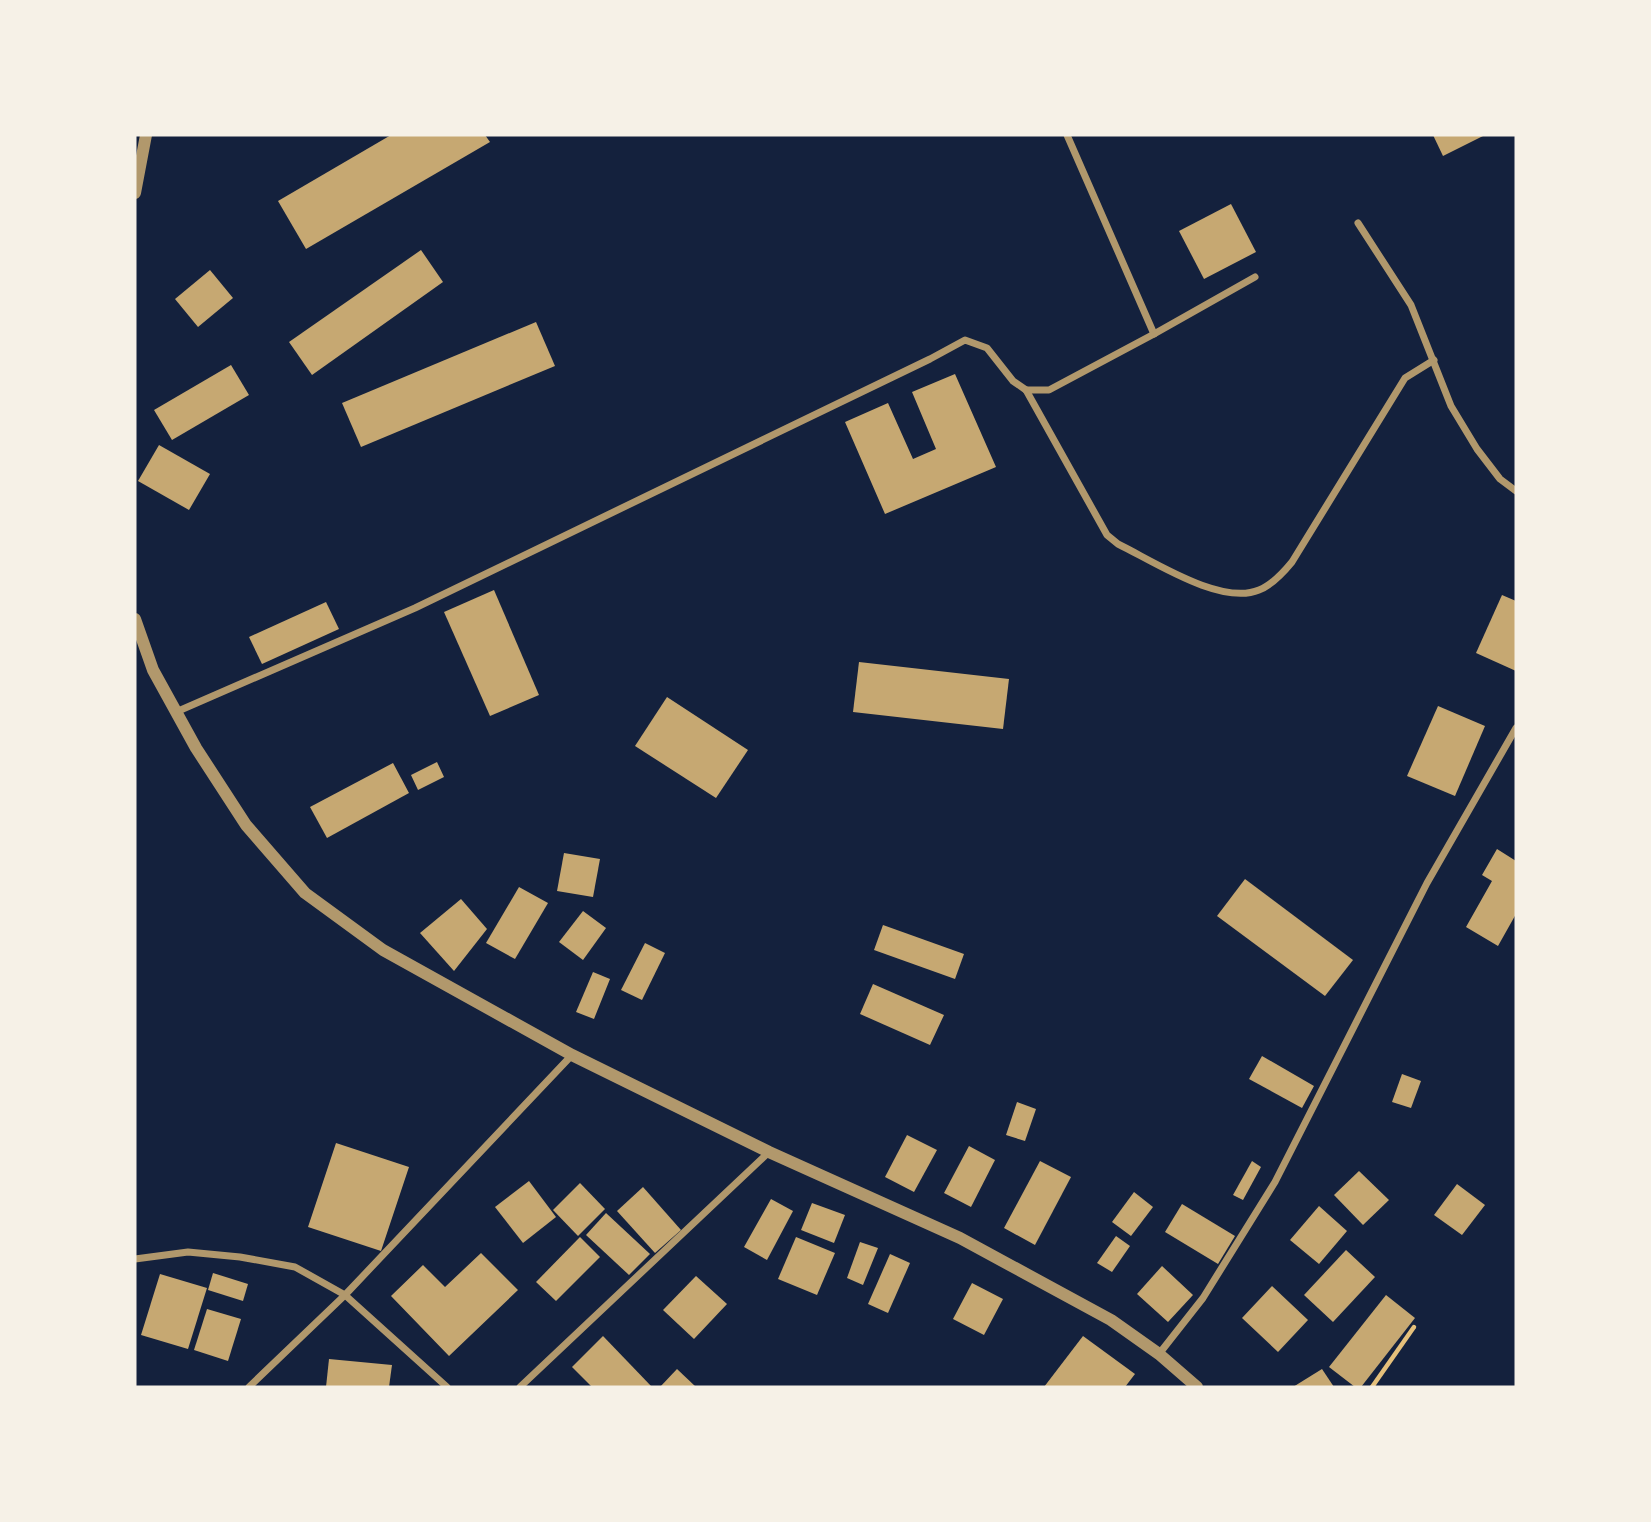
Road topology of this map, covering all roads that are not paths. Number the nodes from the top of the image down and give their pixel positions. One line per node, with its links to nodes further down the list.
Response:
1 (146, 135): 3 (street)
2 (1067, 135): 6 (street)
3 (135, 193)
4 (1358, 223): 7 (street)
5 (1255, 276): 6 (street)
6 (1154, 334): 8 (street)
7 (1434, 360): 8 (street); 9 (street)
8 (1026, 390): 11 (street)
9 (1516, 491)
10 (136, 625): 11 (street)
11 (176, 712): 13 (street)
12 (1516, 729): 17 (street)
13 (572, 1055): 14 (street); 16 (street)
14 (769, 1152): 17 (street); 20 (street)
15 (135, 1259): 16 (street)
16 (345, 1295): 18 (street); 19 (street)
17 (1159, 1354): 21 (street)
18 (249, 1387)
19 (447, 1387)
20 (520, 1387)
21 (1196, 1387)

